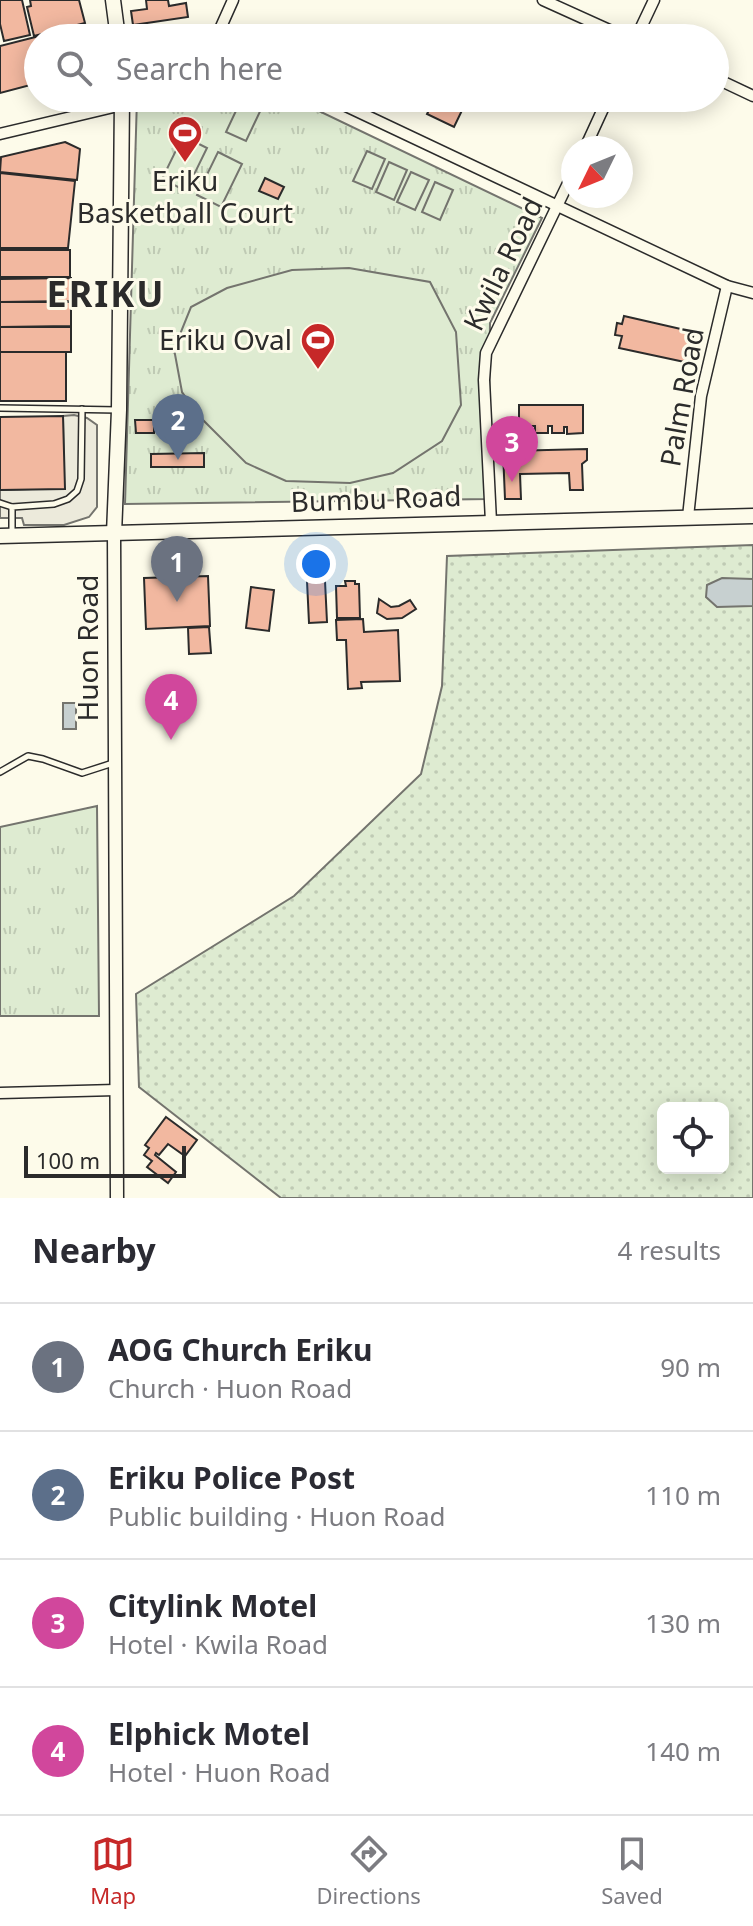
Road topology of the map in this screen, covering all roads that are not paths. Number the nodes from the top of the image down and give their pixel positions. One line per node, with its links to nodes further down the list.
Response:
1 (113, 0): 5 (main road)
2 (233, 0): 6 (street)
3 (543, 0): 7 (street)
4 (654, 0): 8 (street)
5 (116, 24)
6 (222, 24)
7 (596, 24)
8 (643, 24)
9 (729, 85): 10 (street)
10 (753, 96)
11 (81, 112): 15 (street)
12 (122, 112): 23 (main road, Huon Road)
13 (359, 112): 18 (street)
14 (602, 112): 16 (street)
15 (0, 134)
16 (591, 136)
17 (561, 199): 18 (street, Kwila Road)
18 (558, 206): 19 (street); 28 (street, Kwila Road)
19 (727, 286): 20 (street); 27 (street, Palm Road)
20 (753, 293)
21 (0, 408): 22 (lane)
22 (82, 409): 23 (lane); 25 (lane)
23 (119, 410): 29 (main road, Huon Road)
24 (0, 503): 25 (lane)
25 (12, 507): 30 (lane)
26 (753, 516): 27 (main road, Bumbu Road)
27 (688, 517): 28 (main road, Bumbu Road)
28 (491, 522): 29 (main road, Bumbu Road)
29 (114, 534): 30 (main road, Bumbu Road); 31 (street, Huon Road)
30 (6, 536)
31 (114, 763): 32 (lane); 33 (street, Huon Road)
32 (0, 772)
33 (116, 1090): 34 (street); 35 (street, Huon Road)
34 (0, 1093)
35 (117, 1198)

